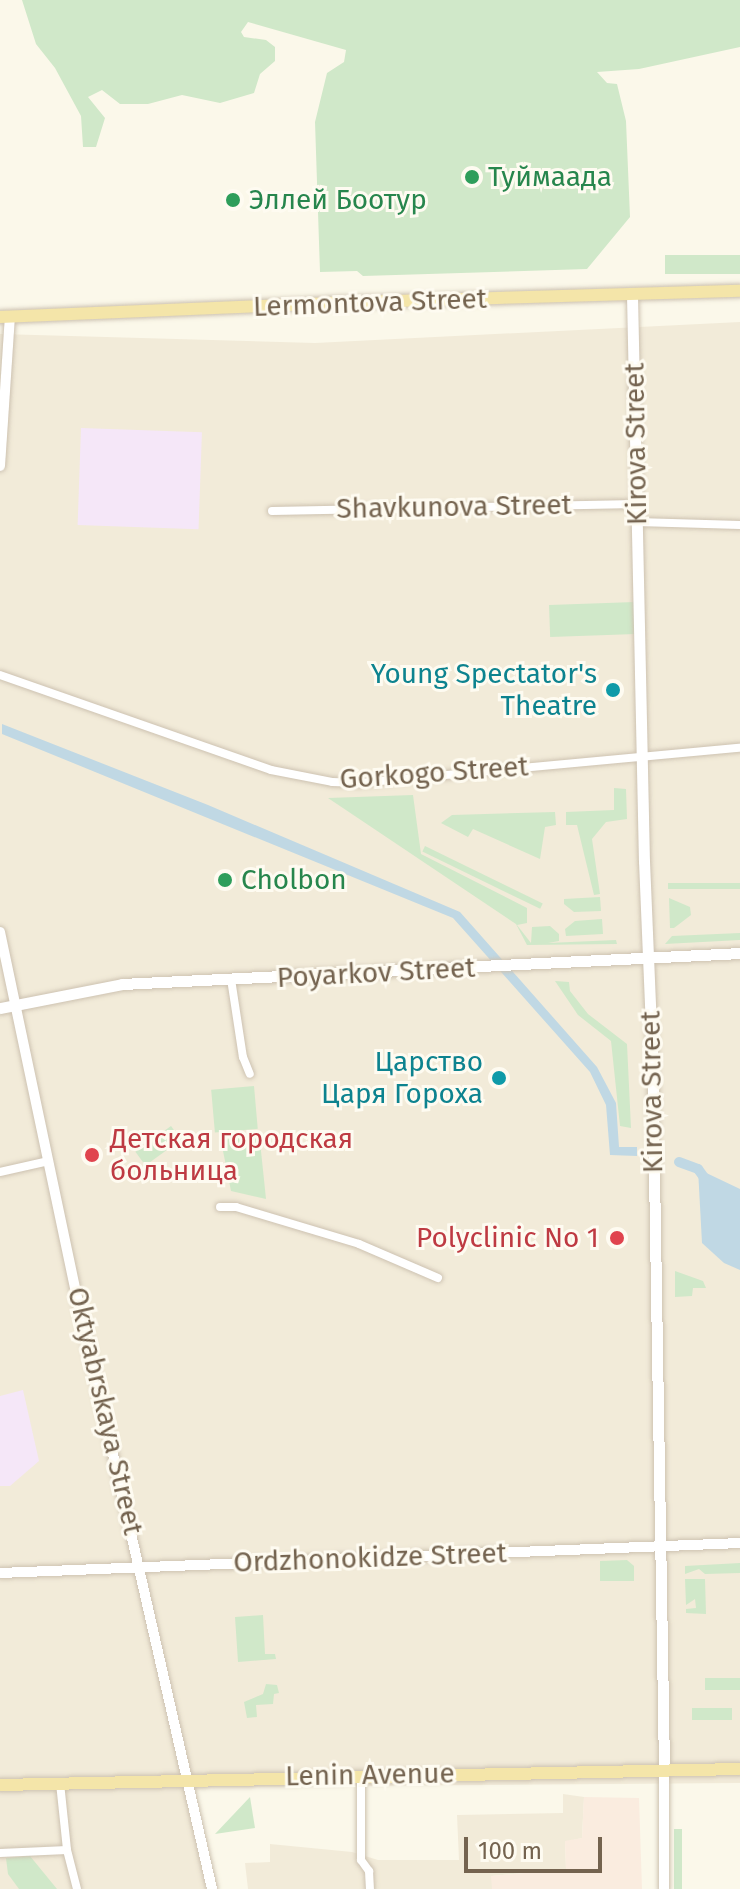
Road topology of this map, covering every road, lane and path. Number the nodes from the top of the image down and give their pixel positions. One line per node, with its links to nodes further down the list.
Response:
1 (740, 291): 2 (main road, Lermontova Street)
2 (632, 295): 3 (main road, Lermontova Street); 5 (main road, Kirova Street)
3 (5, 317): 4 (street)
4 (0, 466)
5 (637, 504): 6 (street, Shavkunova Street); 7 (main road, Kirova Street)
6 (272, 511)
7 (637, 522): 8 (street); 11 (main road, Kirova Street)
8 (740, 525)
9 (0, 675): 11 (street, Gorkogo Street)
10 (740, 748): 11 (street, Gorkogo Street)
11 (642, 757): 14 (main road, Kirova Street)
12 (0, 932): 16 (street, Oktyabrskaya Street)
13 (740, 953): 14 (main road, Poyarkov Street)
14 (649, 958): 15 (main road, Poyarkov Street); 24 (main road, Kirova Street)
15 (231, 979): 16 (main road, Poyarkov Street); 18 (street)
16 (14, 1005): 17 (main road, Poyarkov Street); 19 (street, Oktyabrskaya Street)
17 (0, 1008)
18 (250, 1074)
19 (49, 1161): 20 (street); 25 (street, Oktyabrskaya Street)
20 (0, 1172)
21 (220, 1207): 22 (street)
22 (438, 1278)
23 (740, 1543): 24 (street, Ordzhonokidze Street)
24 (660, 1546): 25 (street, Ordzhonokidze Street); 28 (main road, Kirova Street)
25 (141, 1567): 26 (street, Ordzhonokidze Street); 30 (street, Oktyabrskaya Street)
26 (0, 1573)
27 (740, 1769): 28 (main road, Lenin Avenue)
28 (664, 1771): 29 (main road, Lenin Avenue); 38 (street, Kirova Street)
29 (361, 1776): 30 (main road, Lenin Avenue); 37 (street)
30 (185, 1779): 31 (main road, Lenin Avenue); 36 (street, Oktyabrskaya Street)
31 (60, 1783): 32 (main road, Lenin Avenue); 33 (street)
32 (0, 1785)
33 (67, 1850): 34 (street); 35 (street)
34 (0, 1853)
35 (77, 1889)
36 (212, 1889)
37 (370, 1889)
38 (664, 1889)

